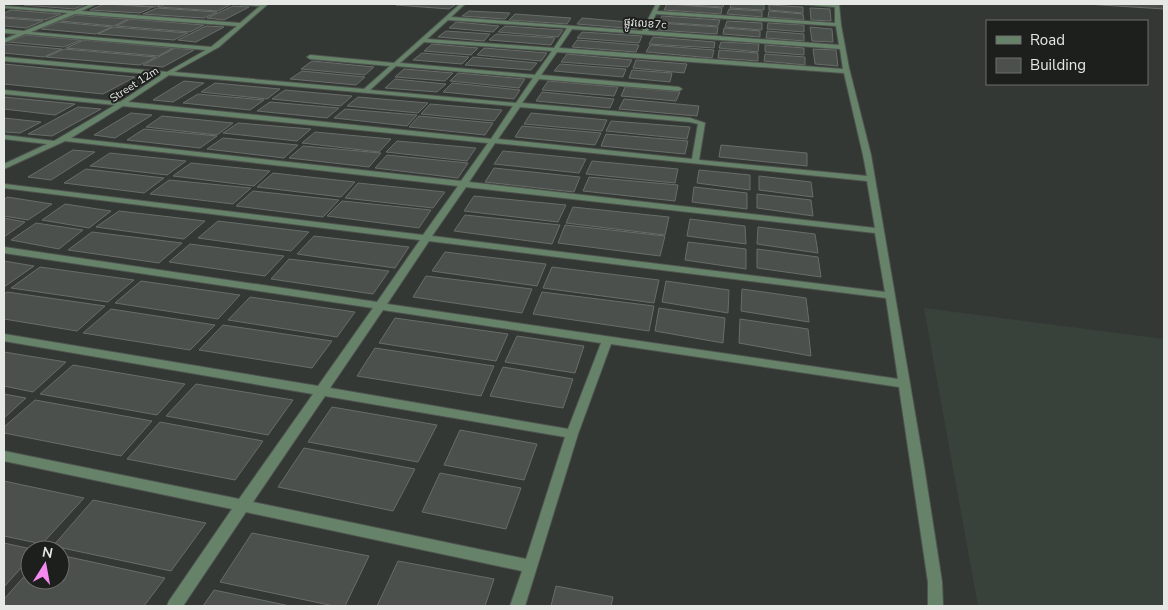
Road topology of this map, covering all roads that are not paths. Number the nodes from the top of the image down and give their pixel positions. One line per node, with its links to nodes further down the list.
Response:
1 (95, 4): 9 (street)
2 (241, 4): 6 (street)
3 (462, 4): 11 (street)
4 (658, 4): 10 (street)
5 (798, 4): 7 (street)
6 (265, 5): 12 (street, Street 12m)
7 (837, 5): 13 (street)
8 (4, 7): 9 (street)
9 (74, 12): 12 (street); 16 (street)
10 (654, 12): 13 (street); 17 (street)
11 (446, 18): 14 (street, ផ្លូវលេខ7c); 18 (street)
12 (241, 25): 21 (street, Street 12m)
13 (838, 25): 20 (street)
14 (572, 27): 17 (street, ផ្លូវលេខ7c); 22 (street)
15 (4, 31): 16 (street)
16 (24, 33): 19 (street); 21 (street)
17 (644, 33): 20 (street, ផ្លូវលេខ7c)
18 (422, 40): 22 (street); 25 (street)
19 (4, 41)
20 (841, 47): 26 (street)
21 (212, 49): 27 (street, Street 12m)
22 (556, 50): 26 (street); 28 (street)
23 (310, 57): 25 (street)
24 (4, 59): 27 (street)
25 (395, 64): 28 (street); 31 (street)
26 (846, 71): 40 (street)
27 (169, 74): 31 (street); 32 (street, Street 12m)
28 (538, 76): 29 (street); 33 (street)
29 (679, 88)
30 (4, 92): 32 (street)
31 (364, 92): 33 (street)
32 (122, 104): 35 (street, Street 12m); 36 (street)
33 (518, 105): 36 (street); 38 (street)
34 (4, 137): 37 (street)
35 (64, 139): 37 (street, Street 12m); 41 (street)
36 (493, 141): 38 (street); 41 (street)
37 (56, 143): 39 (street, Street 12m)
38 (695, 162): 40 (street)
39 (4, 167)
40 (870, 180): 43 (street)
41 (463, 185): 43 (street); 44 (street)
42 (4, 186): 44 (street)
43 (879, 231): 46 (street)
44 (426, 238): 46 (street); 47 (street)
45 (4, 250): 47 (street)
46 (890, 296): 50 (street)
47 (380, 305): 49 (street); 51 (street)
48 (4, 337): 51 (street)
49 (608, 339): 50 (street); 52 (street)
50 (904, 384): 58 (street)
51 (322, 391): 52 (street); 54 (street)
52 (572, 434): 55 (street)
53 (4, 456): 54 (street)
54 (243, 506): 55 (street); 56 (street)
55 (530, 566): 57 (street)
56 (174, 606)
57 (518, 606)
58 (936, 606)

